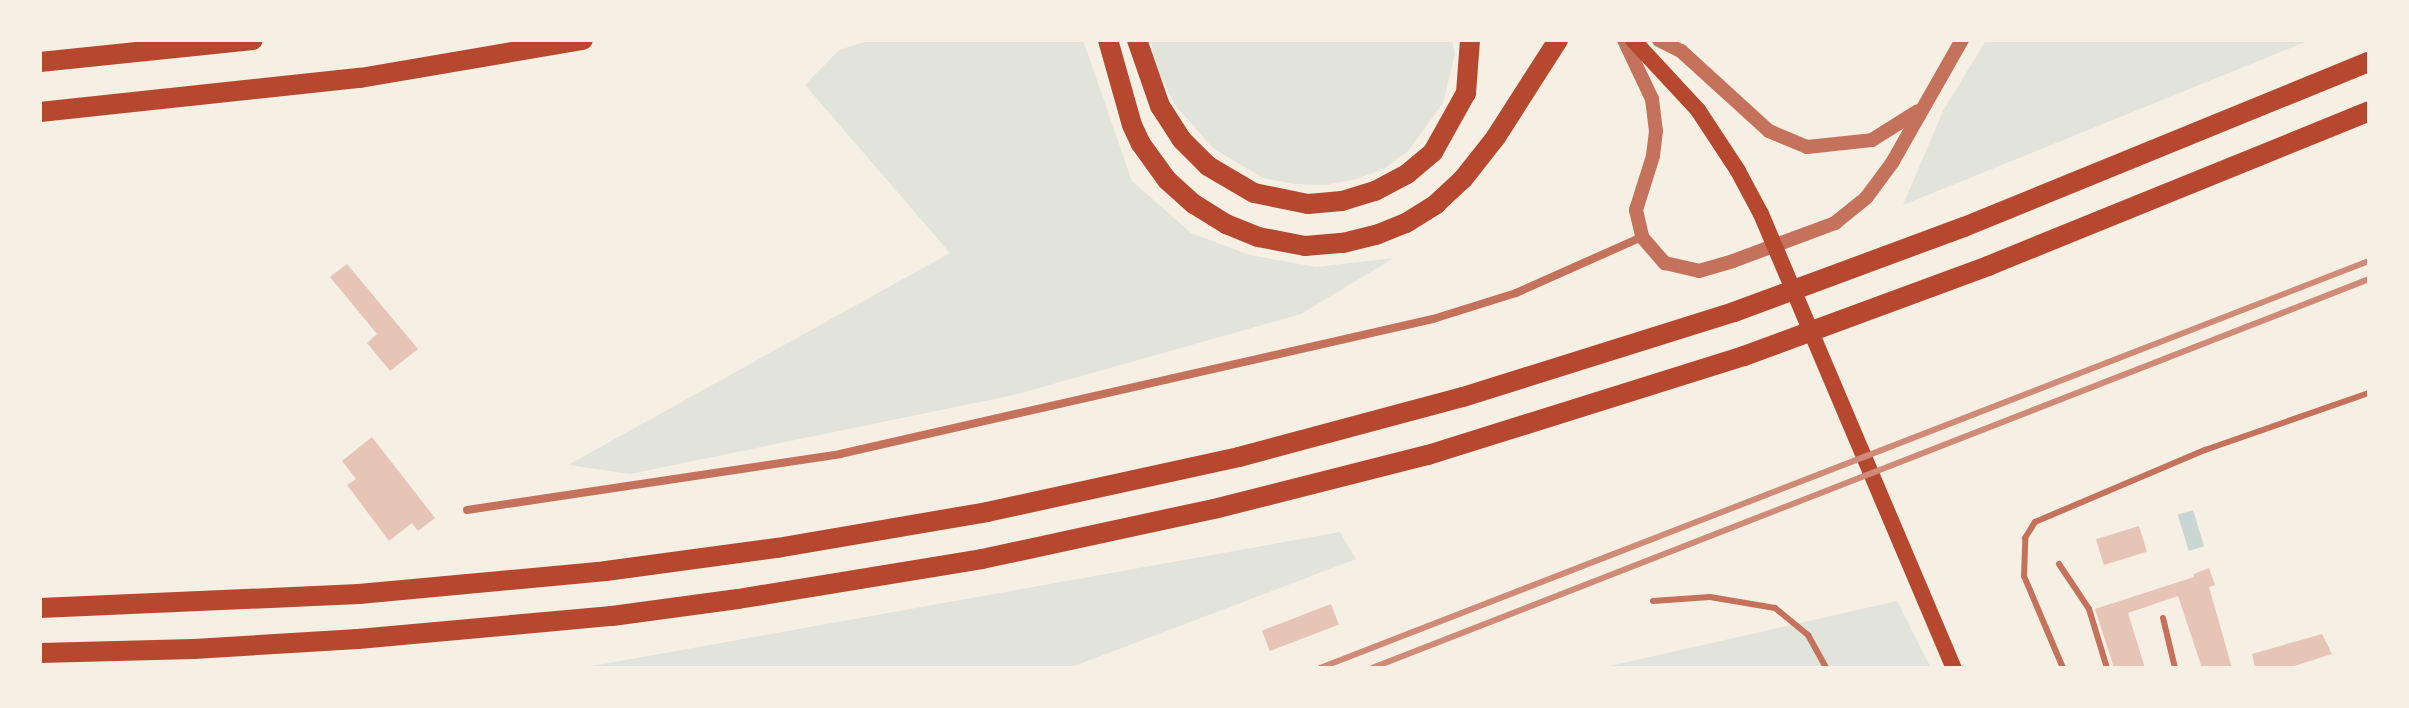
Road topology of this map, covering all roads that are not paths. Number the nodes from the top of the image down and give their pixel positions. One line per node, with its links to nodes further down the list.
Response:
1 (253, 40): 11 (highway)
2 (583, 40): 15 (highway)
3 (1108, 40): 6 (highway)
4 (1137, 40): 5 (highway)
5 (1470, 40)
6 (1558, 40)
7 (1624, 40): 16 (street)
8 (1633, 40): 25 (main road)
9 (1659, 40): 13 (street)
10 (1962, 40): 13 (street)
11 (40, 62)
12 (2369, 62): 21 (highway)
13 (1919, 111): 16 (street)
14 (2369, 111): 23 (highway)
15 (40, 112)
16 (1642, 237): 18 (street)
17 (2369, 393): 26 (lane)
18 (467, 510)
19 (2059, 564): 27 (lane)
20 (1653, 601): 24 (lane)
21 (40, 608)
22 (2163, 618): 28 (lane)
23 (40, 653)
24 (1826, 668)
25 (1954, 668)
26 (2063, 668)
27 (2107, 668)
28 (2175, 668)

